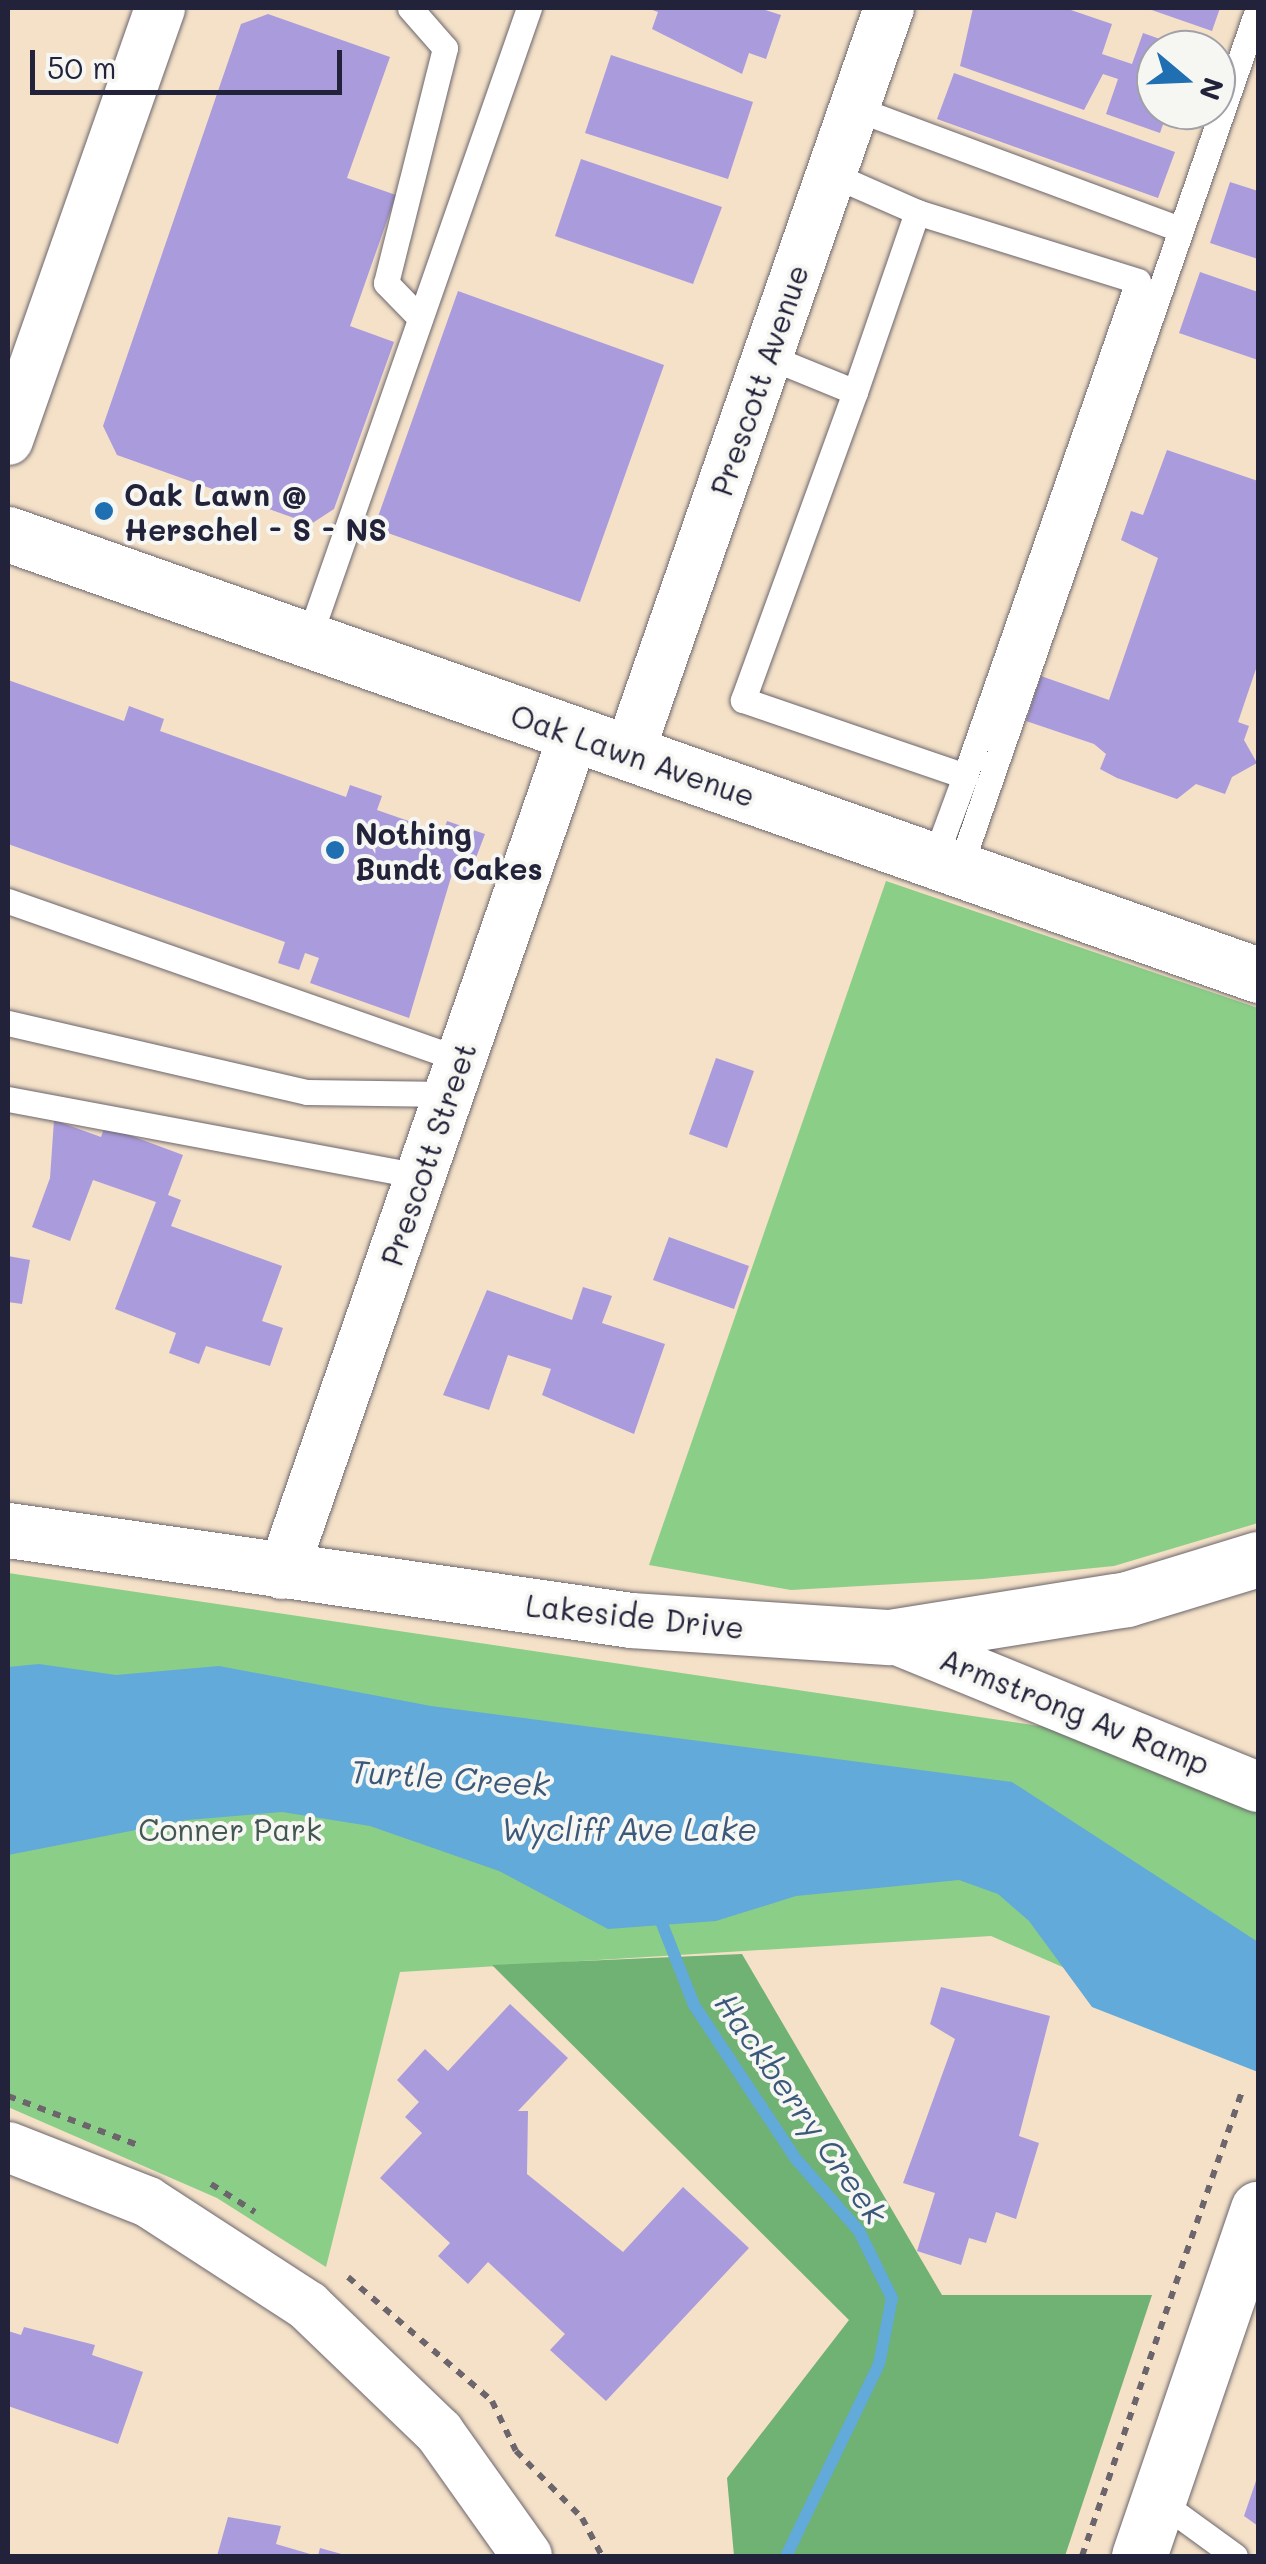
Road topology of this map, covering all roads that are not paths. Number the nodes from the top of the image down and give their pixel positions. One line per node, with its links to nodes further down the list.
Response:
1 (160, 8): 12 (street)
2 (410, 8): 10 (lane)
3 (528, 8): 10 (lane)
4 (889, 8): 6 (street, Prescott Avenue)
5 (1258, 8): 9 (lane)
6 (854, 108): 7 (street, Prescott Avenue); 9 (lane)
7 (831, 174): 8 (lane); 11 (street, Prescott Avenue)
8 (917, 212): 13 (lane); 19 (lane)
9 (1180, 229): 20 (lane)
10 (420, 318): 16 (lane)
11 (767, 356): 13 (lane); 18 (street, Prescott Avenue)
12 (16, 386): 14 (street)
13 (855, 392): 19 (lane)
14 (8, 440)
15 (8, 534): 16 (main road, Oak Lawn Avenue)
16 (308, 640): 17 (main road, Oak Lawn Avenue)
17 (574, 734): 18 (main road, Oak Lawn Avenue); 24 (street, Prescott Street)
18 (629, 753): 20 (main road, Oak Lawn Avenue)
19 (965, 776): 20 (lane)
20 (946, 865): 22 (main road, Oak Lawn Avenue)
21 (8, 901): 24 (lane)
22 (1258, 975)
23 (8, 1023): 24 (lane)
24 (454, 1076): 26 (street, Prescott Street)
25 (8, 1099): 26 (lane)
26 (420, 1176): 29 (street, Prescott Street)
27 (8, 1530): 29 (main road, Lakeside Drive)
28 (1258, 1559): 30 (main road, Lakeside Drive)
29 (282, 1574): 30 (main road, Lakeside Drive)
30 (890, 1637): 31 (street, Armstrong Av Ramp)
31 (1258, 1787)
32 (8, 2147): 35 (street)
33 (1258, 2209): 34 (main road)
34 (1158, 2500): 36 (main road); 37 (lane)
35 (527, 2556)
36 (1139, 2556)
37 (1235, 2556)

